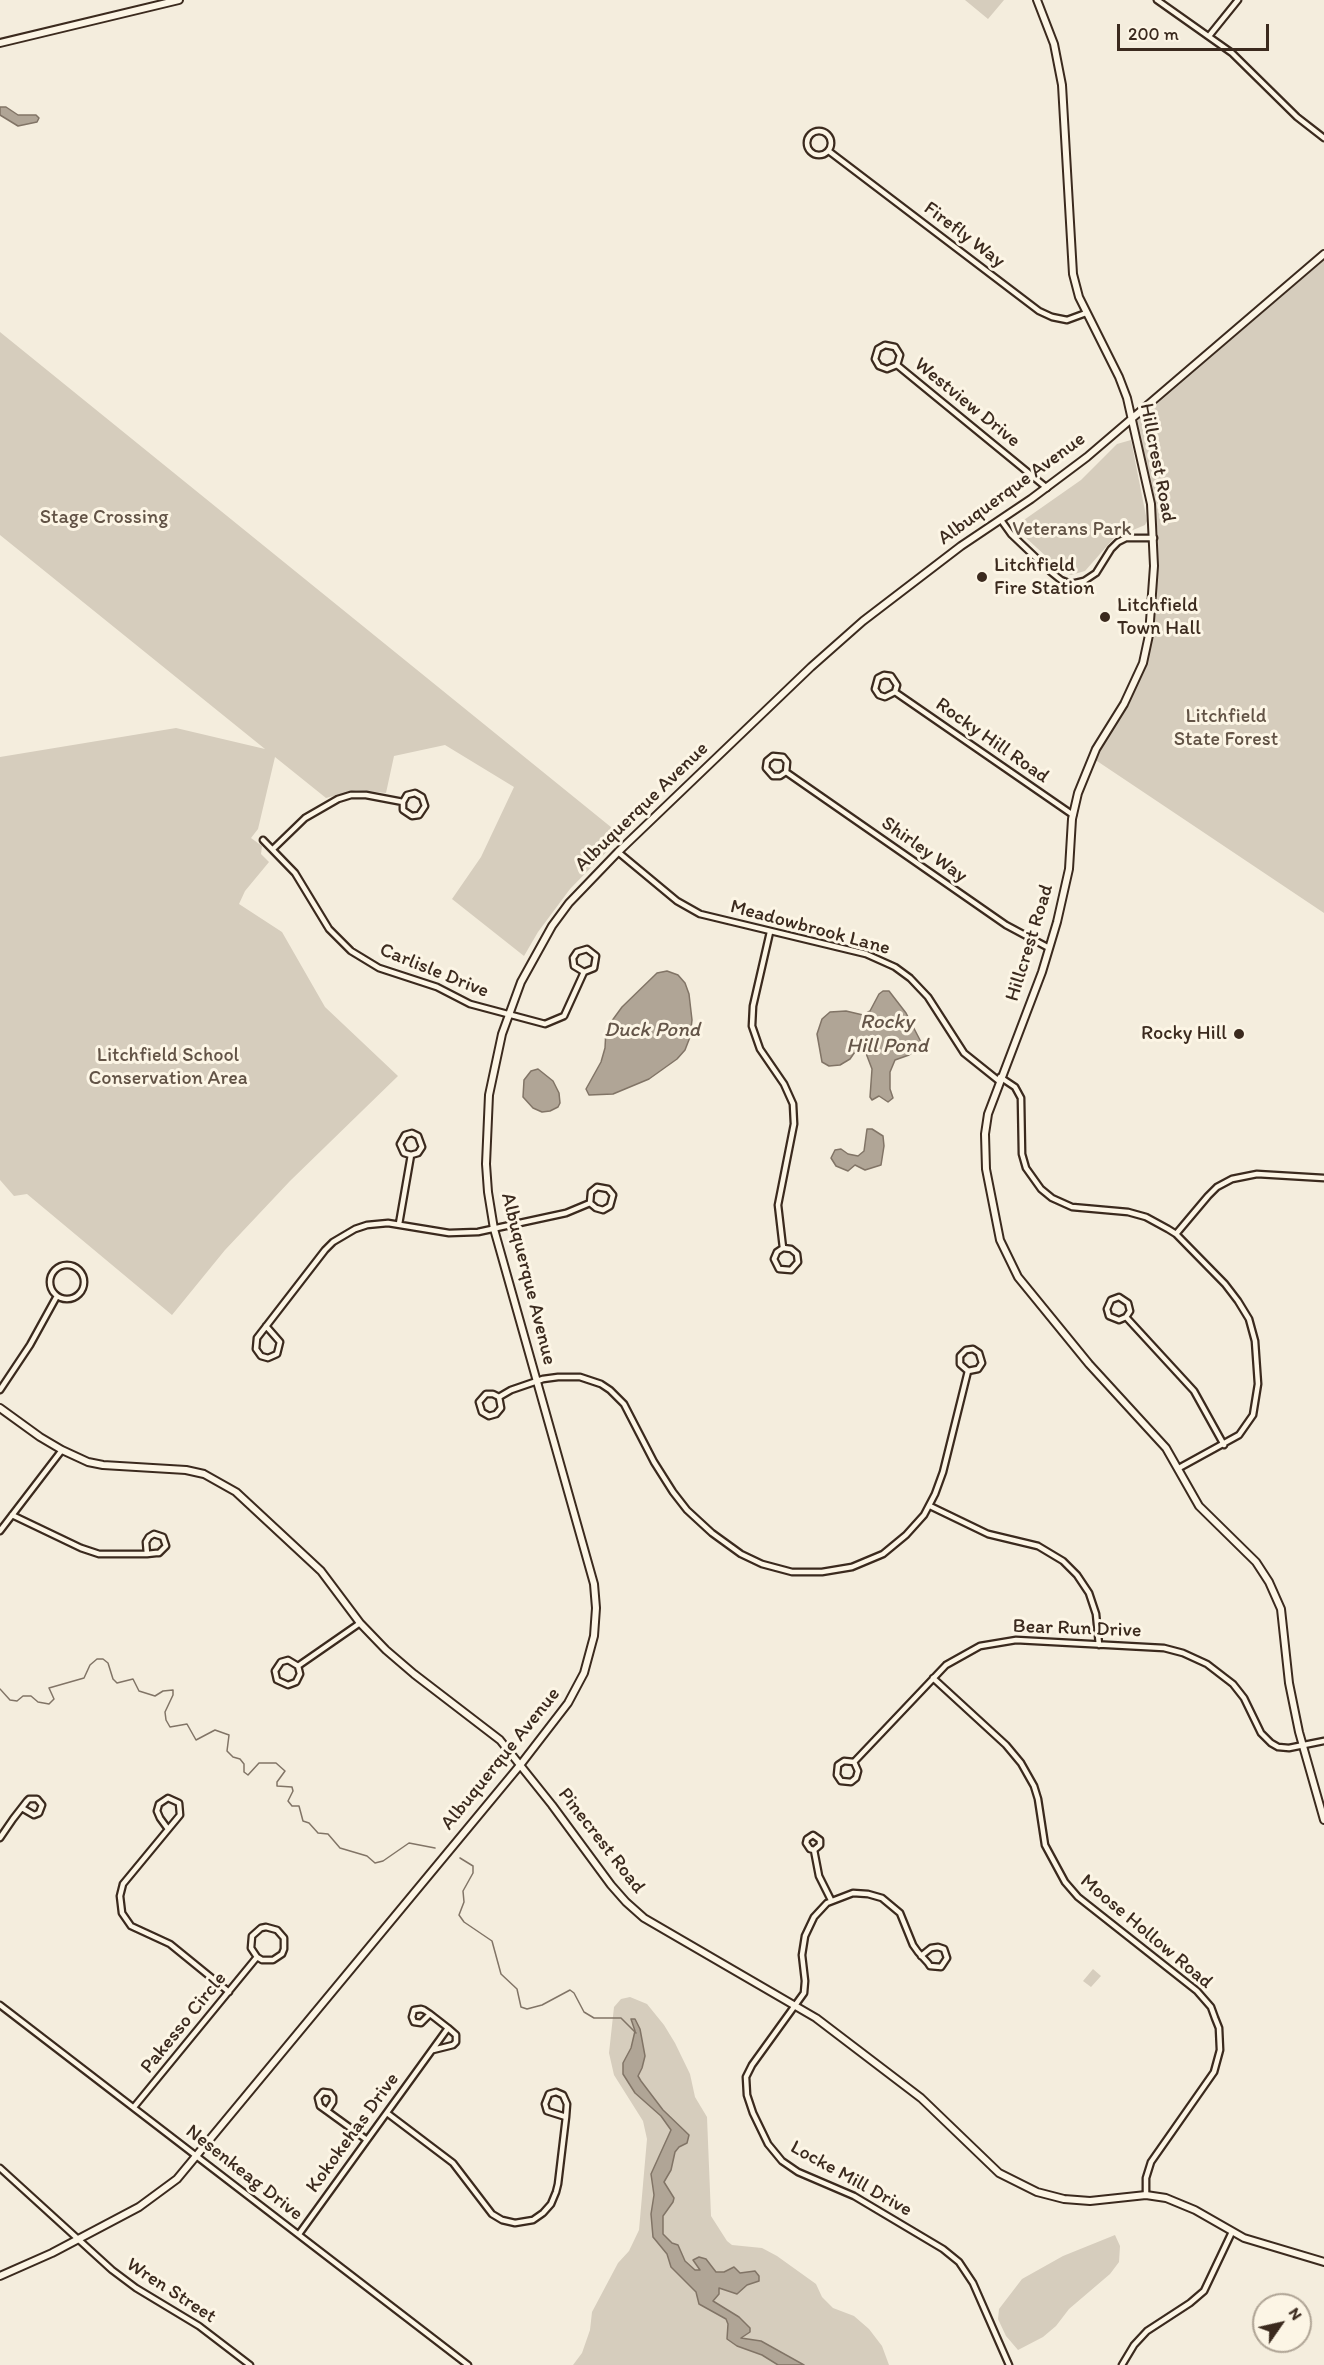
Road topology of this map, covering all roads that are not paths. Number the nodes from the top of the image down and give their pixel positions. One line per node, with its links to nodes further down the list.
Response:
1 (179, 0): 6 (street)
2 (1037, 0): 11 (street, Hillcrest Road)
3 (1157, 0): 5 (street)
4 (1238, 0): 5 (street)
5 (1209, 36): 8 (street)
6 (0, 43)
7 (1324, 129): 8 (street)
8 (1322, 136)
9 (830, 152): 9 (street, Firefly Way); 11 (street, Firefly Way)
10 (1324, 254): 13 (street, Albuquerque Avenue)
11 (1086, 313): 13 (street, Hillcrest Road)
12 (897, 365): 12 (street, Westview Drive); 14 (street, Westview Drive)
13 (1132, 420): 14 (street, Albuquerque Avenue); 16 (street, Hillcrest Road)
14 (1047, 488): 15 (street, Albuquerque Avenue)
15 (1001, 520): 16 (street); 23 (street, Albuquerque Avenue)
16 (1154, 538): 20 (street, Hillcrest Road)
17 (895, 692): 17 (street, Rocky Hill Road); 20 (street, Rocky Hill Road)
18 (786, 772): 18 (street, Shirley Way); 25 (street, Shirley Way)
19 (403, 802): 19 (street); 22 (street)
20 (1073, 815): 25 (street, Hillcrest Road)
21 (262, 840): 22 (street, Carlisle Drive)
22 (273, 849): 27 (street, Carlisle Drive)
23 (618, 852): 24 (street, Meadowbrook Lane); 27 (street, Albuquerque Avenue)
24 (770, 932): 28 (street, Meadowbrook Lane); 35 (street)
25 (1049, 948): 28 (street, Hillcrest Road)
26 (584, 972): 26 (street); 27 (street, Carlisle Drive)
27 (508, 1015): 33 (street, Albuquerque Avenue)
28 (1000, 1079): 34 (street, Meadowbrook Lane); 46 (street, Hillcrest Road)
29 (411, 1155): 29 (street); 32 (street)
30 (1324, 1178): 34 (street)
31 (590, 1203): 31 (street); 33 (street)
32 (399, 1224): 33 (street); 38 (street)
33 (494, 1229): 40 (street, Albuquerque Avenue)
34 (1176, 1234): 44 (street, Meadowbrook Lane)
35 (783, 1248): 35 (street)
36 (57, 1296): 36 (street); 41 (street)
37 (1126, 1317): 37 (street); 44 (street)
38 (266, 1326): 38 (street)
39 (968, 1371): 39 (street); 47 (street)
40 (537, 1381): 42 (street); 47 (street); 58 (street, Albuquerque Avenue)
41 (0, 1390)
42 (499, 1398): 42 (street)
43 (0, 1408): 45 (street, Pinecrest Road)
44 (1224, 1445): 46 (street, Meadowbrook Lane)
45 (62, 1450): 48 (street); 51 (street, Pinecrest Road)
46 (1179, 1468): 56 (street, Hillcrest Road)
47 (930, 1506): 52 (street)
48 (12, 1515): 49 (street); 50 (street)
49 (0, 1531)
50 (147, 1554): 50 (street)
51 (360, 1623): 53 (street); 58 (street, Pinecrest Road)
52 (1100, 1645): 54 (street, Bear Run Drive); 56 (street, Bear Run Drive)
53 (298, 1666): 53 (street)
54 (933, 1678): 57 (street, Bear Run Drive); 80 (street, Moose Hollow Road)
55 (1324, 1741): 56 (street)
56 (1303, 1747): 60 (street, Hillcrest Road)
57 (854, 1762): 57 (street, Bear Run Drive)
58 (521, 1764): 69 (street, Pinecrest Road); 78 (street, Albuquerque Avenue)
59 (22, 1808): 59 (street); 62 (street)
60 (1324, 1820)
61 (168, 1829): 61 (street); 67 (street)
62 (0, 1838)
63 (814, 1850): 64 (street)
64 (831, 1900): 65 (street); 69 (street)
65 (921, 1956): 65 (street)
66 (257, 1957): 66 (street); 67 (street, Pakesso Circle)
67 (229, 1992): 73 (street, Pakesso Circle)
68 (0, 2005): 73 (street, Nesenkeag Drive)
69 (797, 2006): 80 (street, Pinecrest Road); 88 (street, Locke Mill Drive)
70 (430, 2014): 71 (street)
71 (448, 2028): 72 (street, Kokokehas Drive); 72 (street, Kokokehas Drive)
72 (432, 2050): 75 (street, Kokokehas Drive)
73 (134, 2107): 78 (street, Nesenkeag Drive)
74 (327, 2111): 77 (street)
75 (387, 2113): 76 (street); 77 (street, Kokokehas Drive)
76 (566, 2117): 76 (street)
77 (367, 2140): 82 (street, Kokokehas Drive)
78 (197, 2156): 82 (street, Nesenkeag Drive); 83 (street, Albuquerque Avenue)
79 (0, 2168): 83 (street, Wren Street)
80 (1146, 2195): 81 (street, Pinecrest Road)
81 (1232, 2232): 84 (street, Pinecrest Road); 89 (street)
82 (298, 2234): 87 (street, Nesenkeag Drive)
83 (78, 2240): 85 (street, Albuquerque Avenue); 86 (street, Wren Street)
84 (1324, 2262)
85 (0, 2276)
86 (250, 2365)
87 (468, 2365)
88 (1009, 2365)
89 (1122, 2365)

